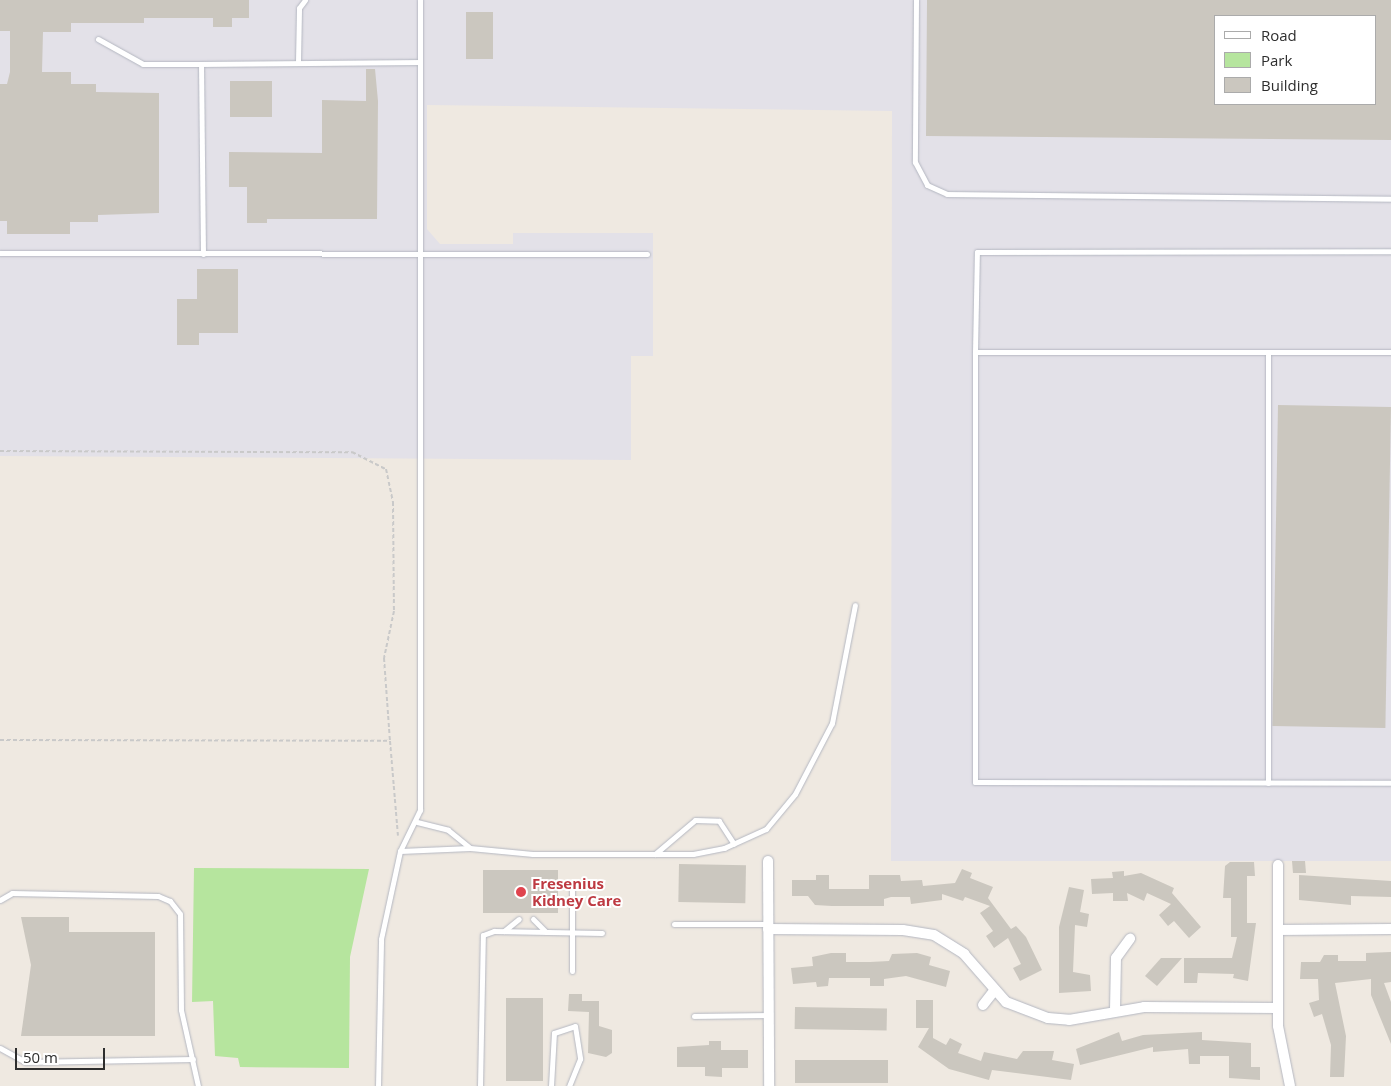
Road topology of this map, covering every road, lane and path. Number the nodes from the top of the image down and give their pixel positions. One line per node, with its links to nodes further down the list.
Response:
1 (305, 0): 5 (lane)
2 (420, 0): 6 (lane)
3 (916, 0): 8 (lane)
4 (98, 39): 7 (lane)
5 (298, 62): 6 (lane); 7 (lane)
6 (420, 62): 13 (lane)
7 (201, 64): 11 (lane)
8 (1391, 199)
9 (1391, 252): 14 (lane)
10 (0, 253): 11 (lane)
11 (203, 254): 13 (lane)
12 (647, 254): 13 (lane)
13 (421, 256): 23 (lane)
14 (975, 352): 16 (lane); 21 (lane)
15 (1391, 352): 16 (lane)
16 (1268, 353): 21 (lane)
17 (0, 451): 20 (path)
18 (854, 605): 24 (lane)
19 (0, 740): 20 (path)
20 (390, 742): 26 (path)
21 (1268, 783): 22 (lane)
22 (1391, 783)
23 (417, 822): 25 (lane); 26 (lane)
24 (734, 844): 27 (lane); 27 (lane)
25 (470, 848): 26 (lane); 27 (lane)
26 (400, 851): 53 (lane)
27 (655, 854)
28 (768, 861): 35 (street)
29 (1278, 865): 37 (street)
30 (572, 886): 40 (lane)
31 (0, 899): 51 (lane)
32 (519, 919): 38 (lane)
33 (534, 919): 39 (lane)
34 (674, 924): 35 (lane)
35 (768, 927): 44 (street); 48 (street)
36 (1391, 929): 37 (street)
37 (1278, 930): 46 (street)
38 (503, 931): 39 (lane); 54 (lane)
39 (546, 932): 40 (lane)
40 (572, 933): 41 (lane); 43 (lane)
41 (602, 933)
42 (1130, 939): 47 (street)
43 (572, 972)
44 (993, 992): 45 (street); 47 (street)
45 (983, 1005)
46 (1278, 1008): 47 (street); 58 (street)
47 (1115, 1010)
48 (768, 1015): 49 (lane); 57 (street)
49 (694, 1016)
50 (0, 1048): 51 (lane)
51 (193, 1059): 52 (lane)
52 (198, 1086)
53 (378, 1086)
54 (480, 1086)
55 (552, 1086): 56 (lane)
56 (569, 1086)
57 (769, 1086)
58 (1290, 1086)

